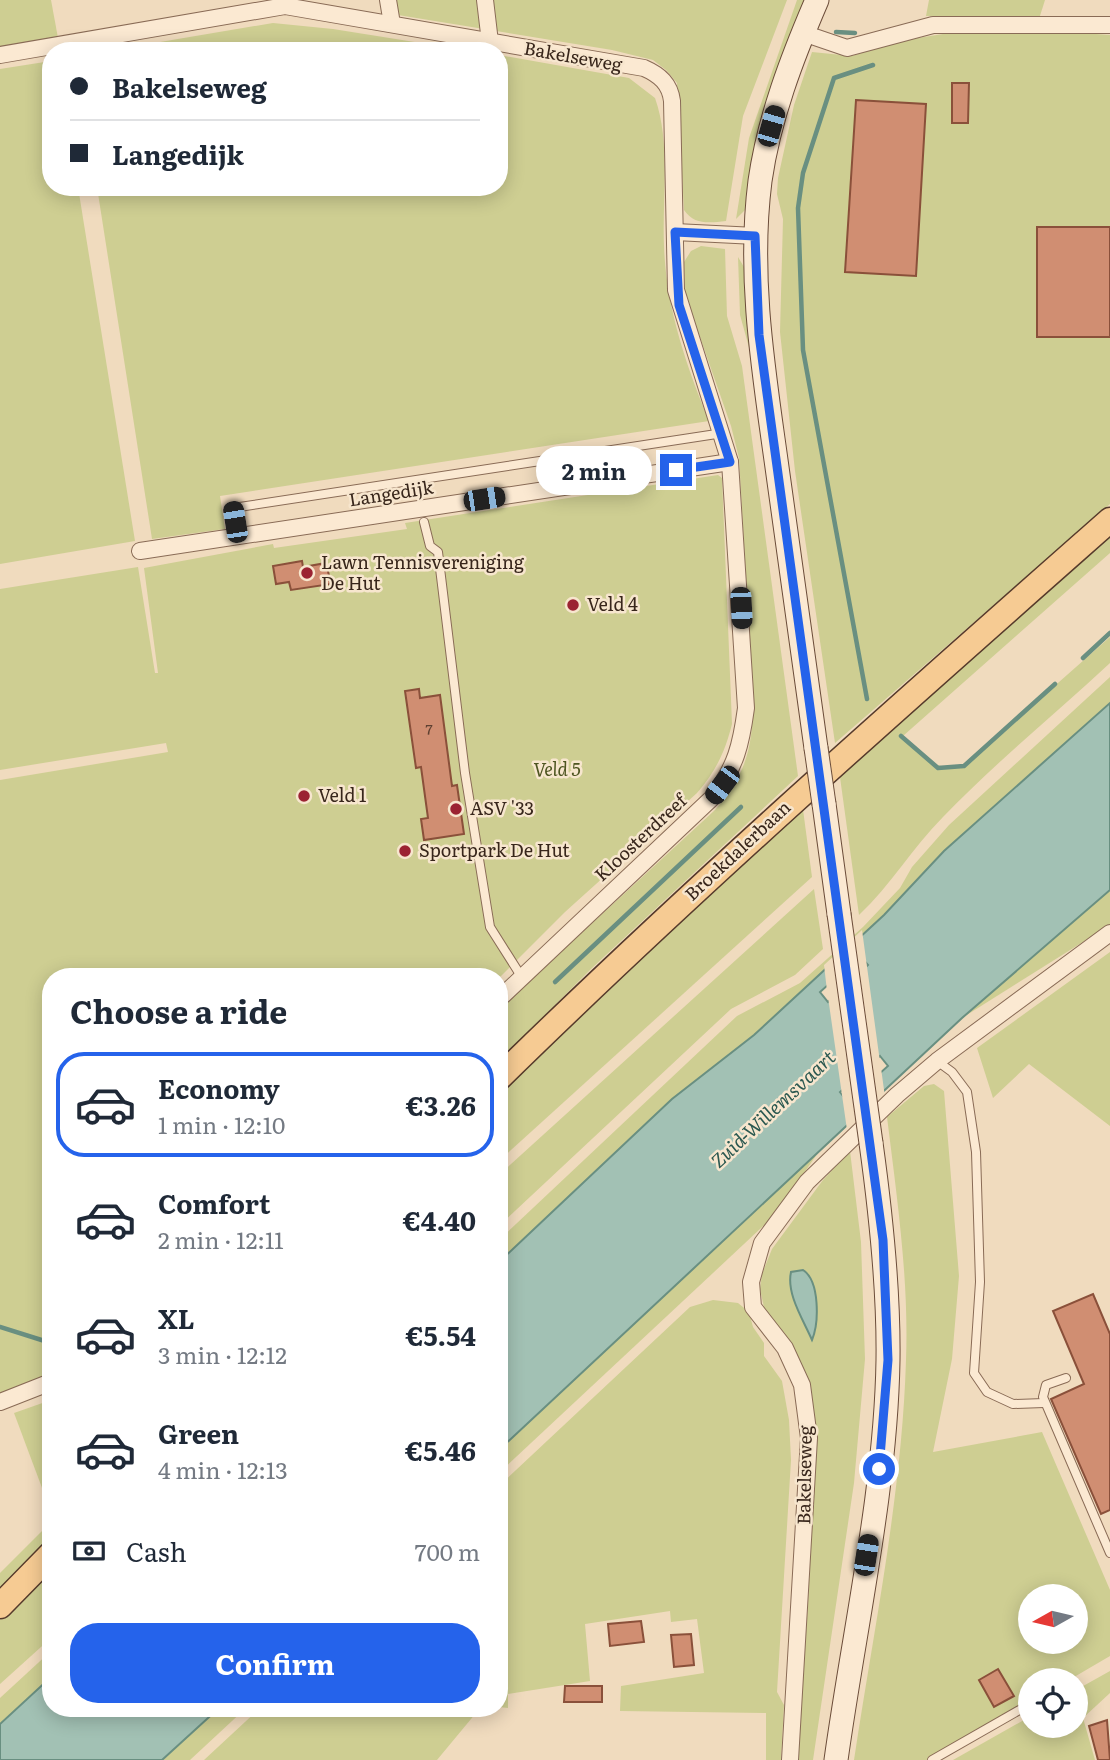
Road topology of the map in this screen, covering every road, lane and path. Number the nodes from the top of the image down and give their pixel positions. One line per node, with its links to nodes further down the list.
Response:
1 (388, 0): 4 (street)
2 (485, 0): 8 (street)
3 (817, 0): 6 (street)
4 (392, 24): 7 (street, Bakelseweg); 8 (street, Bakelseweg)
5 (1110, 25): 6 (street)
6 (803, 33): 13 (street)
7 (76, 42)
8 (490, 42)
9 (508, 45): 12 (street, Bakelseweg)
10 (42, 48): 11 (street, Bakelseweg)
11 (0, 55)
12 (675, 232): 13 (street); 14 (street, Kloosterdreef)
13 (755, 236): 35 (street, bridge)
14 (723, 433): 15 (street, Kloosterdreef); 18 (lane)
15 (730, 462): 18 (street, Langedijk); 21 (street, Kloosterdreef)
16 (1110, 520): 24 (main road, Broekdalerbaan)
17 (424, 522): 21 (lane)
18 (237, 536): 19 (street, Langedijk)
19 (140, 551)
20 (1110, 933): 23 (street, Bakelseweg)
21 (521, 976): 22 (street, Kloosterdreef)
22 (508, 990)
23 (937, 1061): 28 (lane); 34 (street, Bakelseweg)
24 (508, 1069)
25 (1066, 1378): 28 (lane)
26 (42, 1386): 27 (street)
27 (0, 1402)
28 (1044, 1403): 29 (lane)
29 (1107, 1536): 30 (lane)
30 (1110, 1553)
31 (42, 1563): 32 (main road)
32 (0, 1606)
33 (1018, 1711): 36 (lane)
34 (790, 1760)
35 (836, 1760)
36 (932, 1760)

